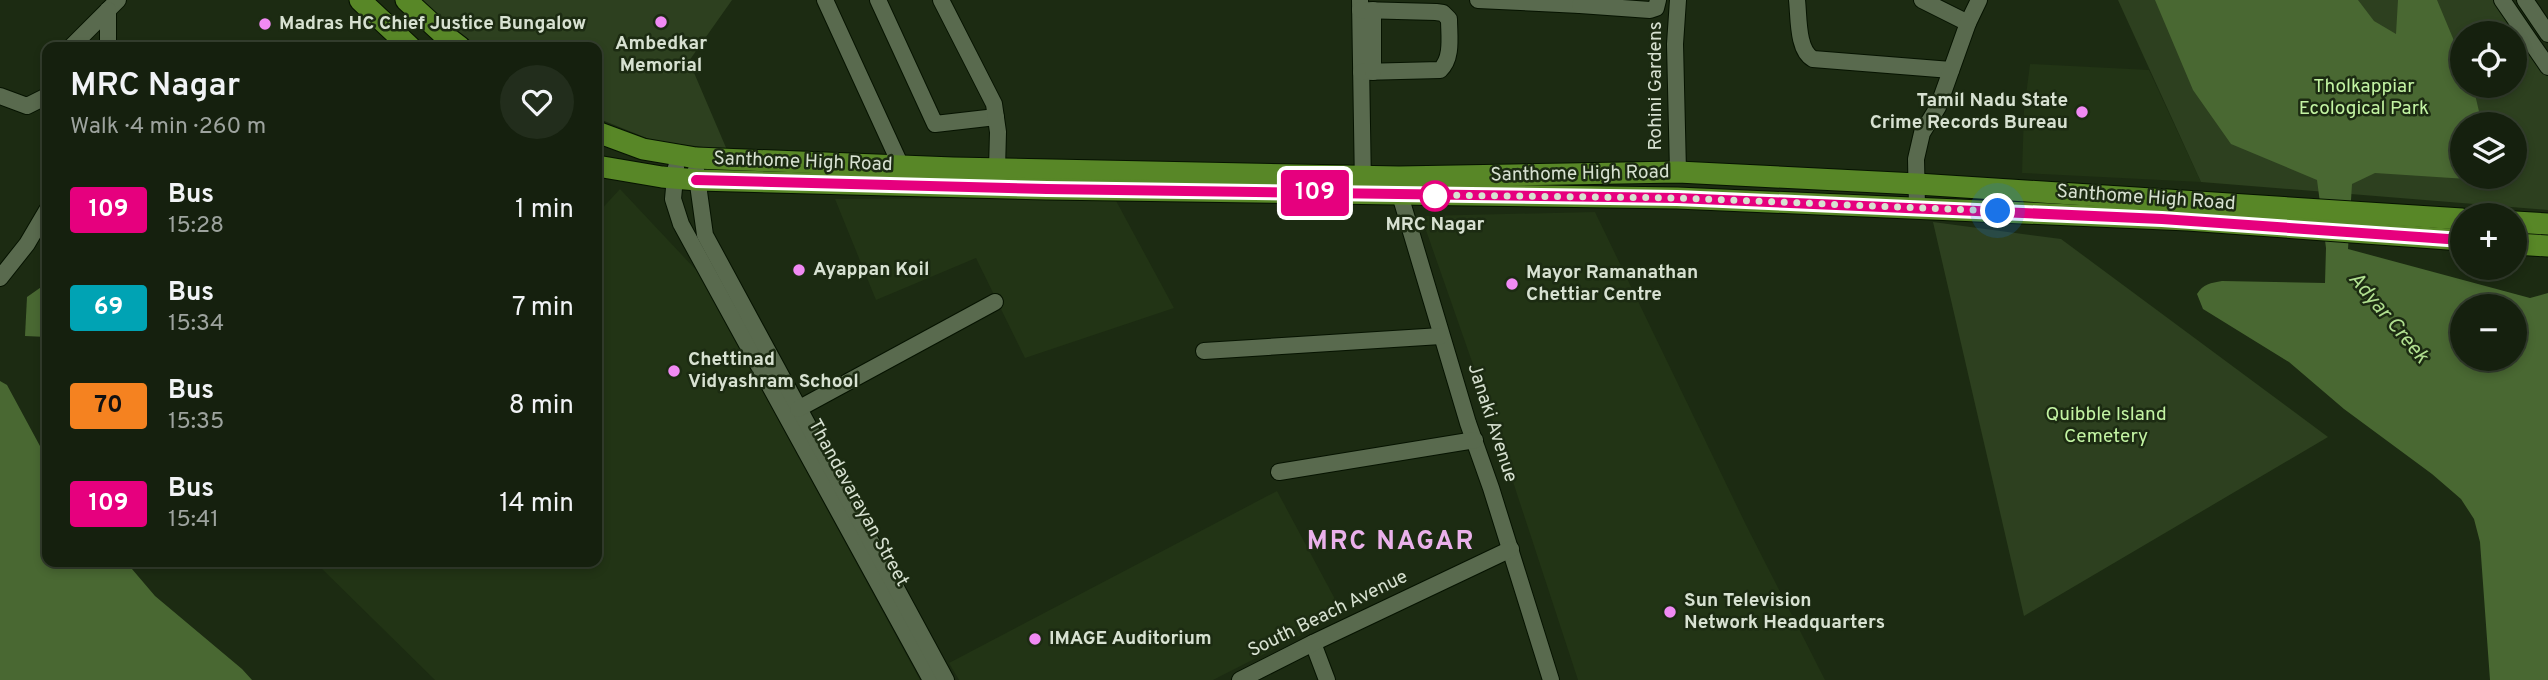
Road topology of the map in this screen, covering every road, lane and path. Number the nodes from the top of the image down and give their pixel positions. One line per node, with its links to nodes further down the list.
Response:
1 (360, 0): 21 (main road)
2 (406, 0): 22 (main road)
3 (825, 0): 31 (street)
4 (878, 0): 28 (street)
5 (941, 0): 28 (street)
6 (1478, 0): 15 (street)
7 (1658, 0): 15 (street)
8 (1678, 0): 34 (street, Rohini Gardens)
9 (1797, 0): 24 (street)
10 (1922, 0): 17 (street)
11 (1979, 0): 17 (street)
12 (2502, 0): 23 (street)
13 (2525, 0): 18 (street)
14 (115, 2): 19 (street); 20 (street)
15 (1580, 2)
16 (1364, 6): 25 (street); 25 (street)
17 (1968, 23): 24 (street)
18 (2548, 33)
19 (76, 42)
20 (109, 42)
21 (405, 42)
22 (453, 42)
23 (2548, 67)
24 (1951, 70): 37 (street)
25 (1367, 72): 38 (street)
26 (0, 96): 27 (street)
27 (42, 98)
28 (996, 117): 33 (street)
29 (602, 134): 30 (main road, Santhome High Road)
30 (687, 157): 31 (main road, Santhome High Road); 35 (street, Thandavarayan Street); 36 (street, Thandavarayan Street)
31 (901, 166): 33 (main road, Santhome High Road)
32 (602, 167): 35 (main road, Santhome High Road)
33 (997, 169): 38 (main road, Santhome High Road)
34 (1678, 172): 37 (main road, Santhome High Road); 39 (main road, Santhome High Road)
35 (675, 179): 36 (main road, Santhome High Road); 57 (street, Thandavarayan Street)
36 (696, 180): 38 (main road, Santhome High Road); 53 (street, Thandavarayan Street)
37 (1917, 184): 40 (street); 41 (main road, Santhome High Road)
38 (1363, 185): 39 (main road, Santhome High Road)
39 (1400, 186): 40 (main road, Santhome High Road); 51 (street, Janaki Avenue)
40 (1917, 207): 41 (main road, Santhome High Road)
41 (2189, 210): 43 (main road, Santhome High Road); 46 (main road, Santhome High Road)
42 (42, 218): 49 (street)
43 (2450, 219)
44 (2527, 223): 45 (main road)
45 (2548, 224)
46 (2450, 239)
47 (2527, 245): 48 (main road)
48 (2548, 246)
49 (0, 278)
50 (995, 302): 53 (street)
51 (1441, 336): 52 (street); 54 (street, Janaki Avenue)
52 (1204, 351)
53 (798, 409): 57 (street, Thandavarayan Street)
54 (1475, 440): 55 (street); 56 (street, Janaki Avenue)
55 (1279, 472)
56 (1511, 550): 58 (street, South Beach Avenue); 63 (street, Janaki Avenue)
57 (877, 569): 59 (street, Thandavarayan Street); 60 (street, Thandavarayan Street)
58 (1313, 643): 61 (street, South Beach Avenue); 62 (street)
59 (931, 680)
60 (946, 680)
61 (1240, 680)
62 (1327, 680)
63 (1551, 680)

